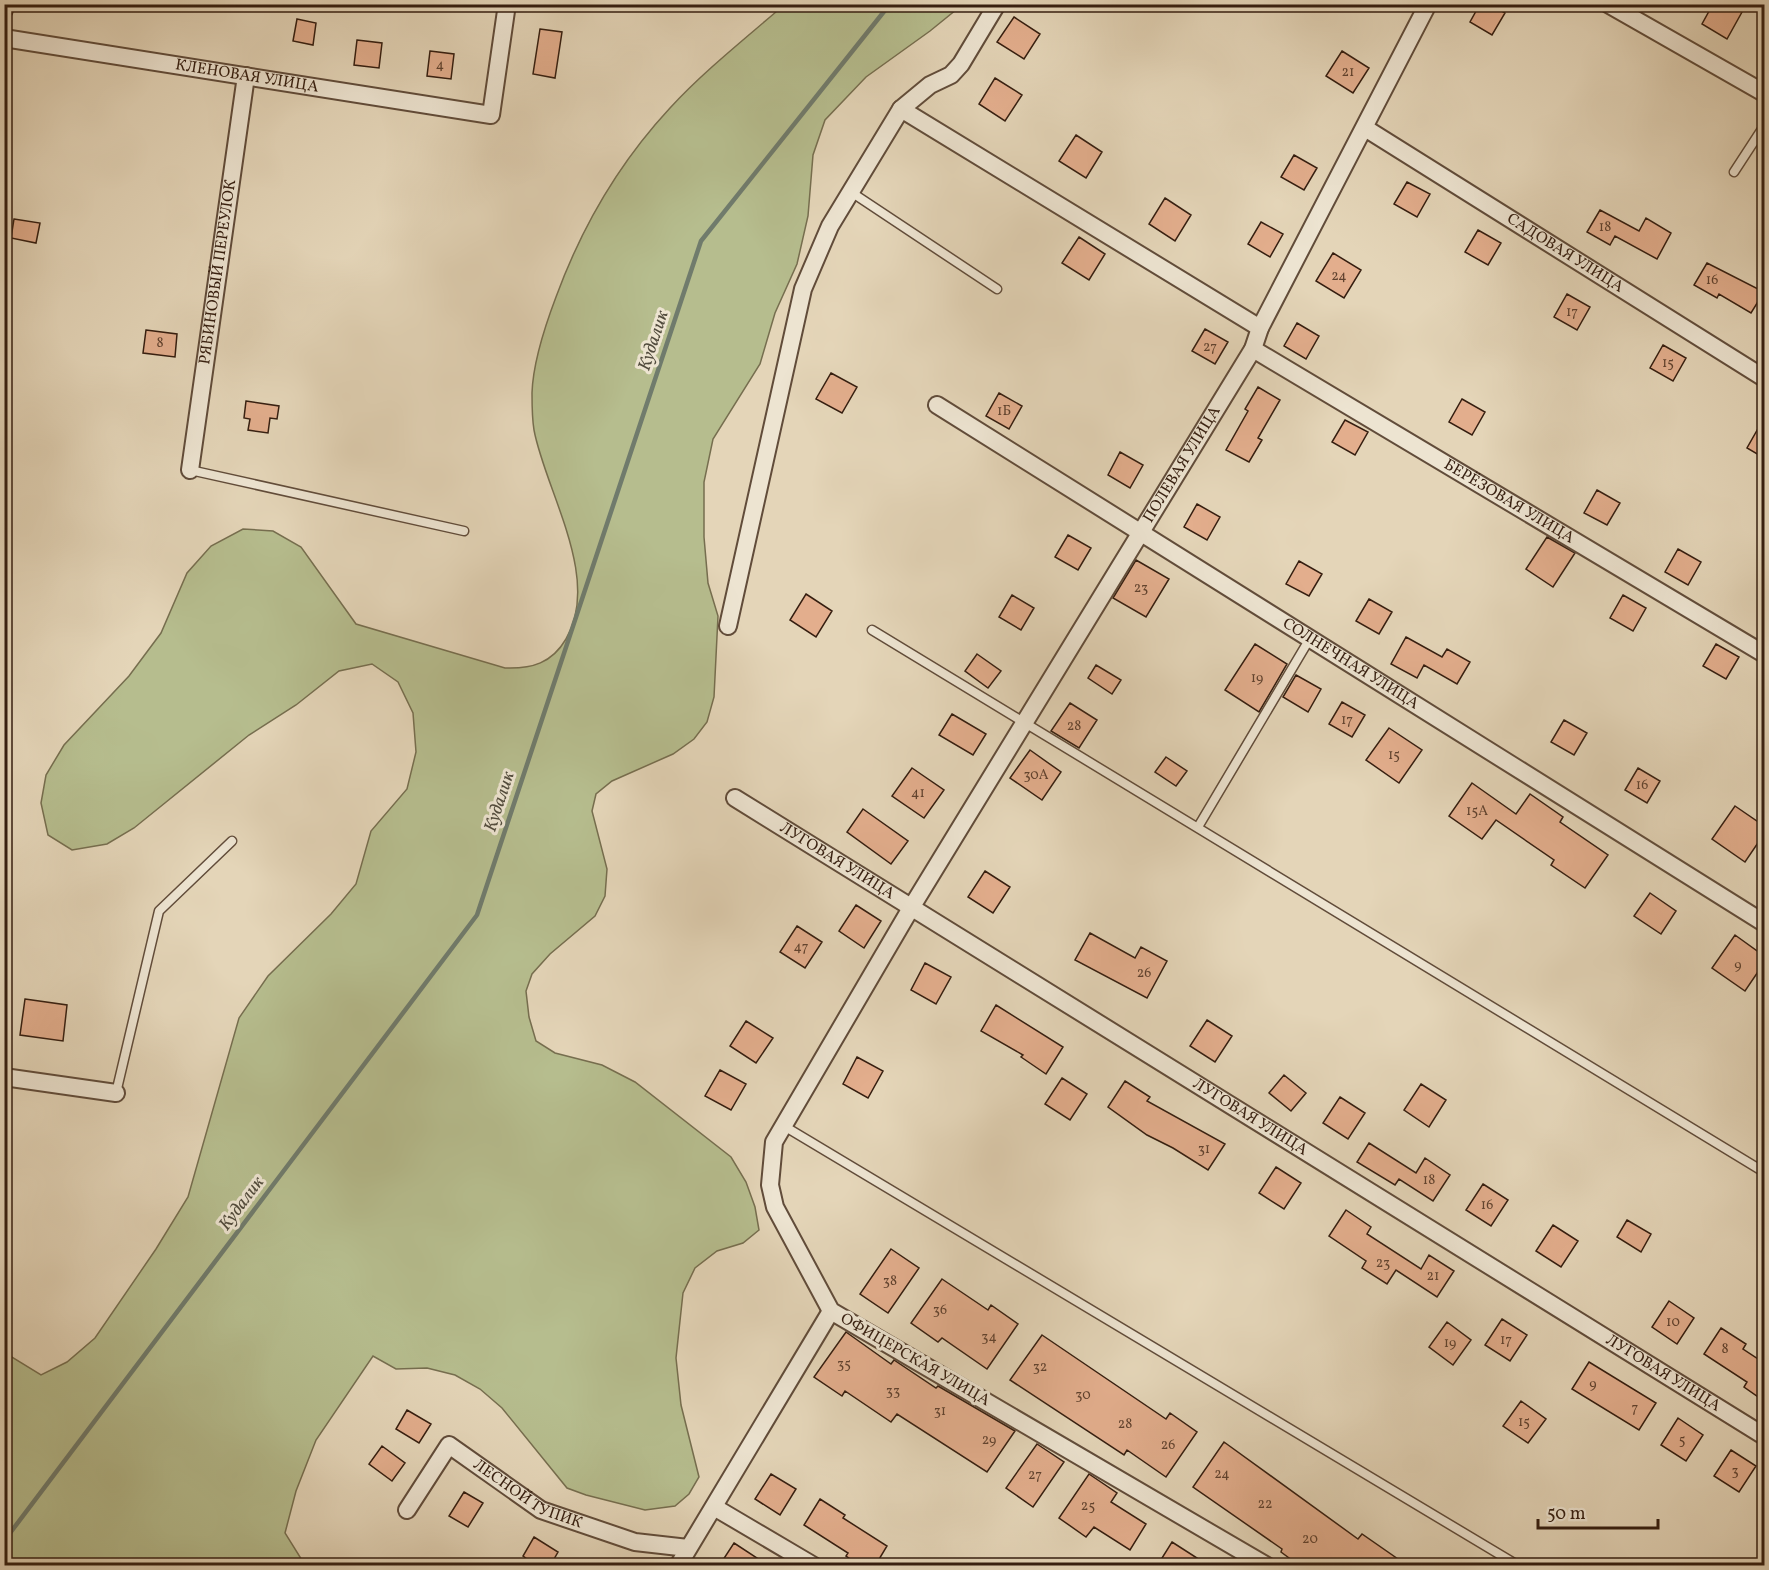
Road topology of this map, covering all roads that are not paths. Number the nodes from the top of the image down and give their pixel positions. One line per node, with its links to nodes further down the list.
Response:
1 (5, 4): 6 (street)
2 (507, 4): 8 (street, КЛЕНОВАЯ УЛИЦА)
3 (997, 4): 10 (street)
4 (1428, 4): 12 (street, ПОЛЕВАЯ УЛИЦА)
5 (1608, 4): 9 (street)
6 (4, 10)
7 (4, 38): 8 (street, КЛЕНОВАЯ УЛИЦА)
8 (246, 76): 20 (street, РЯБИНОВЫЙ ПЕРЕУЛОК)
9 (1764, 93)
10 (901, 109): 14 (street); 16 (street)
11 (1764, 126): 13 (lane)
12 (1365, 128): 16 (street, ПОЛЕВАЯ УЛИЦА); 18 (street, САДОВАЯ УЛИЦА)
13 (1734, 172)
14 (851, 192): 15 (lane); 23 (street)
15 (997, 290)
16 (1260, 328): 17 (street, ПОЛЕВАЯ УЛИЦА)
17 (1253, 349): 22 (street, ПОЛЕВАЯ УЛИЦА); 26 (street, БЕРЁЗОВАЯ УЛИЦА)
18 (1764, 378)
19 (937, 405): 22 (street, СОЛНЕЧНАЯ УЛИЦА)
20 (190, 470): 21 (lane)
21 (464, 531)
22 (1139, 533): 25 (street, СОЛНЕЧНАЯ УЛИЦА); 27 (street, ПОЛЕВАЯ УЛИЦА)
23 (728, 626)
24 (872, 630): 27 (lane)
25 (1309, 640): 29 (lane); 32 (street, СОЛНЕЧНАЯ УЛИЦА)
26 (1764, 654)
27 (1024, 722): 29 (lane); 31 (street, ПОЛЕВАЯ УЛИЦА)
28 (735, 798): 31 (street, ЛУГОВАЯ УЛИЦА)
29 (1198, 827): 36 (lane)
30 (232, 841): 34 (lane)
31 (911, 908): 35 (street, ОФИЦЕРСКАЯ УЛИЦА); 38 (street, ЛУГОВАЯ УЛИЦА)
32 (1764, 923)
33 (4, 1077): 34 (street)
34 (116, 1093)
35 (784, 1126): 37 (street, ОФИЦЕРСКАЯ УЛИЦА); 45 (lane)
36 (1764, 1172)
37 (831, 1311): 39 (street); 44 (street, ОФИЦЕРСКАЯ УЛИЦА)
38 (1764, 1436)
39 (714, 1507): 41 (street); 43 (street)
40 (407, 1510): 41 (street, ЛЕСНОЙ ТУПИК)
41 (688, 1548): 42 (street)
42 (678, 1566)
43 (814, 1566)
44 (1267, 1566)
45 (1519, 1566)

